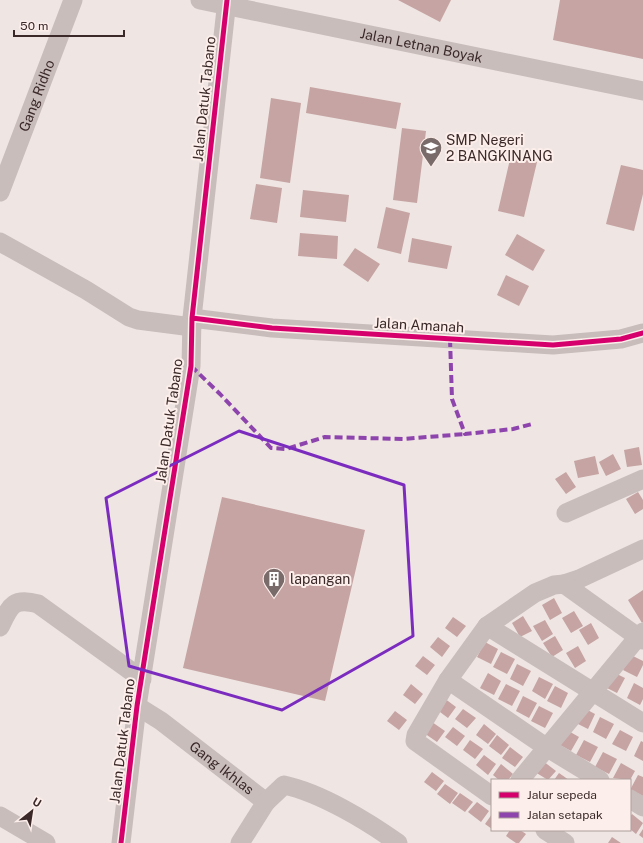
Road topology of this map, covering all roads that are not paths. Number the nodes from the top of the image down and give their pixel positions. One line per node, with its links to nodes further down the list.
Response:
1 (73, 0): 5 (street, Gang Ridho)
2 (200, 0): 3 (street, Jalan Letnan Boyak)
3 (227, 3): 4 (street, Jalan Letnan Boyak); 7 (street, Jalan Datuk Tabano)
4 (643, 90)
5 (0, 192)
6 (0, 242): 7 (street, Jalan Amanah)
7 (192, 322): 8 (street, Jalan Amanah); 16 (street, Jalan Datuk Tabano)
8 (643, 333)
9 (641, 485): 10 (street)
10 (566, 513)
11 (643, 548): 12 (street)
12 (564, 584): 13 (street); 15 (street)
13 (486, 626): 17 (street); 18 (street)
14 (0, 627): 16 (street)
15 (641, 636): 18 (street)
16 (142, 679): 19 (street, Jalan Datuk Tabano)
17 (448, 680): 21 (street); 24 (street)
18 (592, 691): 20 (street); 21 (street)
19 (138, 706): 26 (street, Gang Ikhlas); 31 (street, Jalan Datuk Tabano)
20 (643, 723)
21 (546, 747): 22 (street); 23 (street)
22 (521, 779)
23 (598, 779)
24 (491, 795)
25 (631, 800): 27 (street)
26 (266, 802): 32 (street, Gang Ikhlas); 33 (street)
27 (643, 806)
28 (0, 816): 30 (street)
29 (547, 831): 34 (street)
30 (46, 843)
31 (121, 843)
32 (240, 843)
33 (398, 843)
34 (565, 843)

